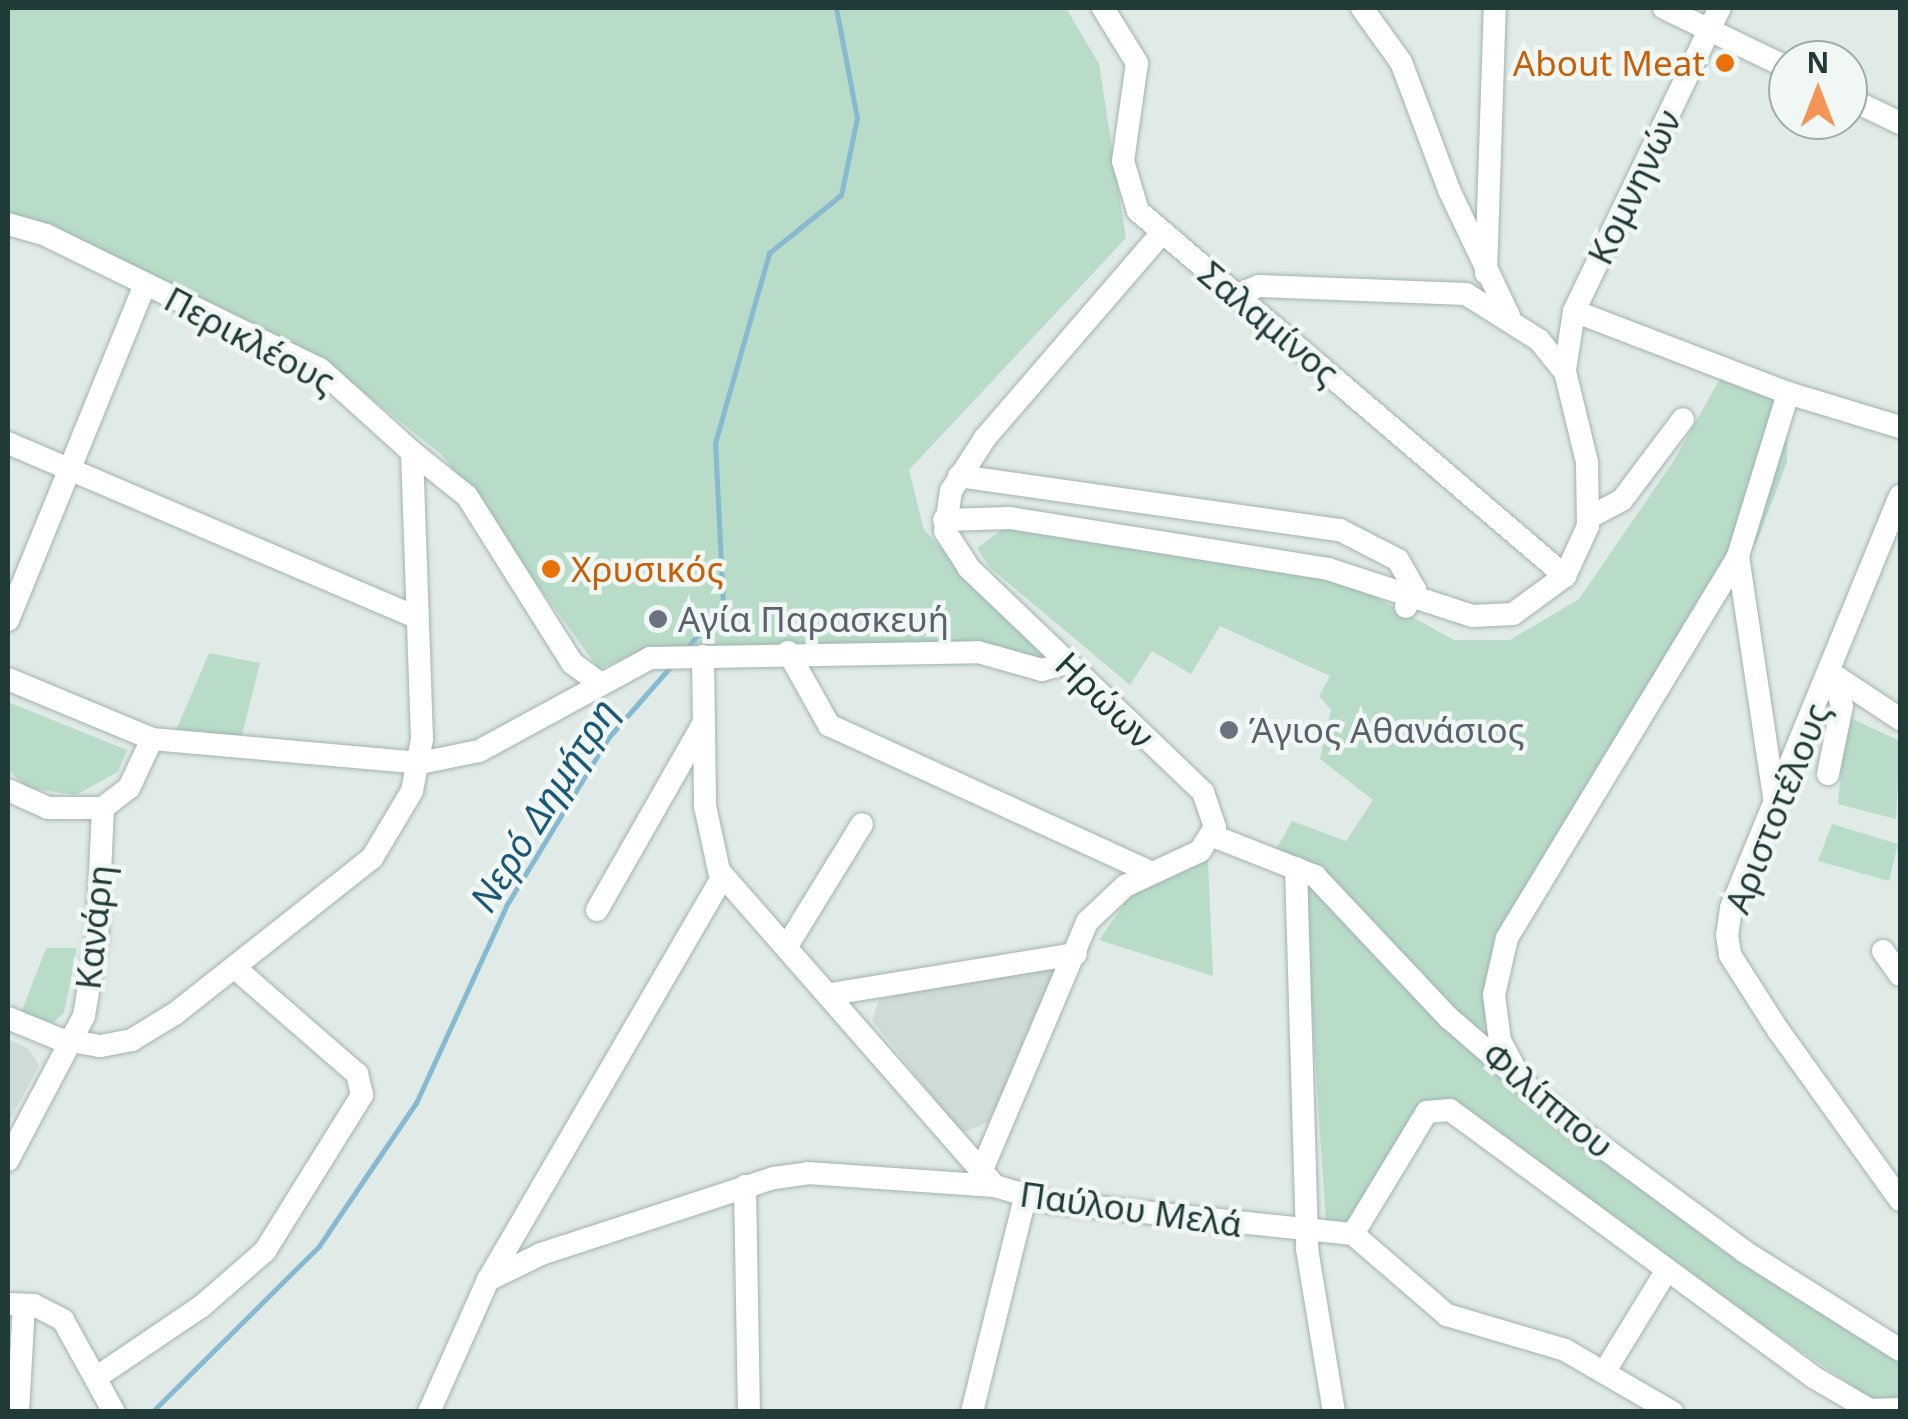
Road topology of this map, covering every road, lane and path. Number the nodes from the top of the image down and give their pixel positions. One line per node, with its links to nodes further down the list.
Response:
1 (1104, 8): 11 (street, Σαλαμίνος)
2 (1362, 8): 12 (street)
3 (1495, 8): 12 (street)
4 (1664, 8): 6 (street)
5 (1720, 8): 6 (street, Κομνηνών)
6 (1709, 30): 7 (street); 15 (street, Κομνηνών)
7 (1768, 58)
8 (1868, 108): 9 (street)
9 (1900, 124)
10 (8, 224): 13 (street, Περικλέους)
11 (1161, 234): 14 (street, Σαλαμίνος); 24 (street)
12 (1486, 273): 16 (street)
13 (146, 285): 22 (street, Περικλέους); 23 (street)
14 (1238, 295): 16 (street); 29 (street, Σαλαμίνος)
15 (1574, 311): 17 (street, Κομνηνών); 18 (street)
16 (1510, 319): 17 (street)
17 (1565, 372): 26 (street)
18 (1788, 393): 20 (street); 28 (street)
19 (1683, 419): 26 (street)
20 (1900, 428)
21 (8, 443): 23 (street)
22 (412, 452): 31 (street); 38 (street, Περικλέους)
23 (70, 469): 31 (street); 32 (street)
24 (959, 476): 27 (street); 30 (street)
25 (1900, 496): 36 (street, Αριστοτέλους)
26 (1590, 517): 29 (street)
27 (944, 520): 30 (street); 35 (street, Ηρώων)
28 (1738, 556): 45 (street); 61 (street)
29 (1565, 576): 30 (street)
30 (1409, 604)
31 (414, 616): 42 (street)
32 (8, 620)
33 (788, 652): 34 (street); 35 (street); 50 (street)
34 (694, 656): 38 (street); 40 (street, Παύλου Μελά)
35 (1066, 663): 48 (street, Ηρώων)
36 (1832, 674): 39 (street); 43 (street); 45 (street, Αριστοτέλους)
37 (8, 679): 41 (street)
38 (598, 682): 42 (street)
39 (1900, 720)
40 (704, 722): 51 (street, Παύλου Μελά); 52 (street)
41 (152, 739): 42 (street); 46 (street)
42 (420, 763): 56 (street)
43 (1828, 774)
44 (8, 791): 46 (street)
45 (1775, 800): 66 (street, Αριστοτέλους)
46 (103, 808): 60 (street, Κανάρη)
47 (862, 824): 53 (street)
48 (1214, 836): 49 (street, Φιλίππου); 50 (street)
49 (1296, 868): 61 (street, Φιλίππου); 67 (street)
50 (1150, 872): 55 (street)
51 (723, 876): 53 (street, Παύλου Μελά); 70 (street)
52 (597, 910)
53 (788, 946): 58 (street, Παύλου Μελά)
54 (1884, 951): 57 (street)
55 (1076, 954): 58 (street); 63 (street)
56 (236, 969): 60 (street); 74 (street)
57 (1900, 975)
58 (831, 994): 63 (street, Παύλου Μελά)
59 (8, 1018): 60 (street)
60 (73, 1043): 62 (street, Κανάρη)
61 (1533, 1088): 72 (street, Φιλίππου)
62 (8, 1160)
63 (988, 1179): 64 (street); 65 (street, Παύλου Μελά)
64 (745, 1186): 70 (street); 80 (street)
65 (1025, 1198): 67 (street, Παύλου Μελά); 81 (street)
66 (1900, 1200)
67 (1306, 1233): 68 (street, Παύλου Μελά); 82 (street)
68 (1353, 1234): 69 (street); 73 (street)
69 (1664, 1273): 73 (street); 76 (street)
70 (488, 1280): 79 (street)
71 (16, 1304): 74 (street); 77 (street)
72 (1900, 1350)
73 (1605, 1371): 83 (street)
74 (97, 1377): 78 (street)
75 (1900, 1410): 76 (street)
76 (1870, 1411)
77 (18, 1412)
78 (114, 1412)
79 (430, 1412)
80 (749, 1412)
81 (972, 1412)
82 (1334, 1412)
83 (1672, 1412)

